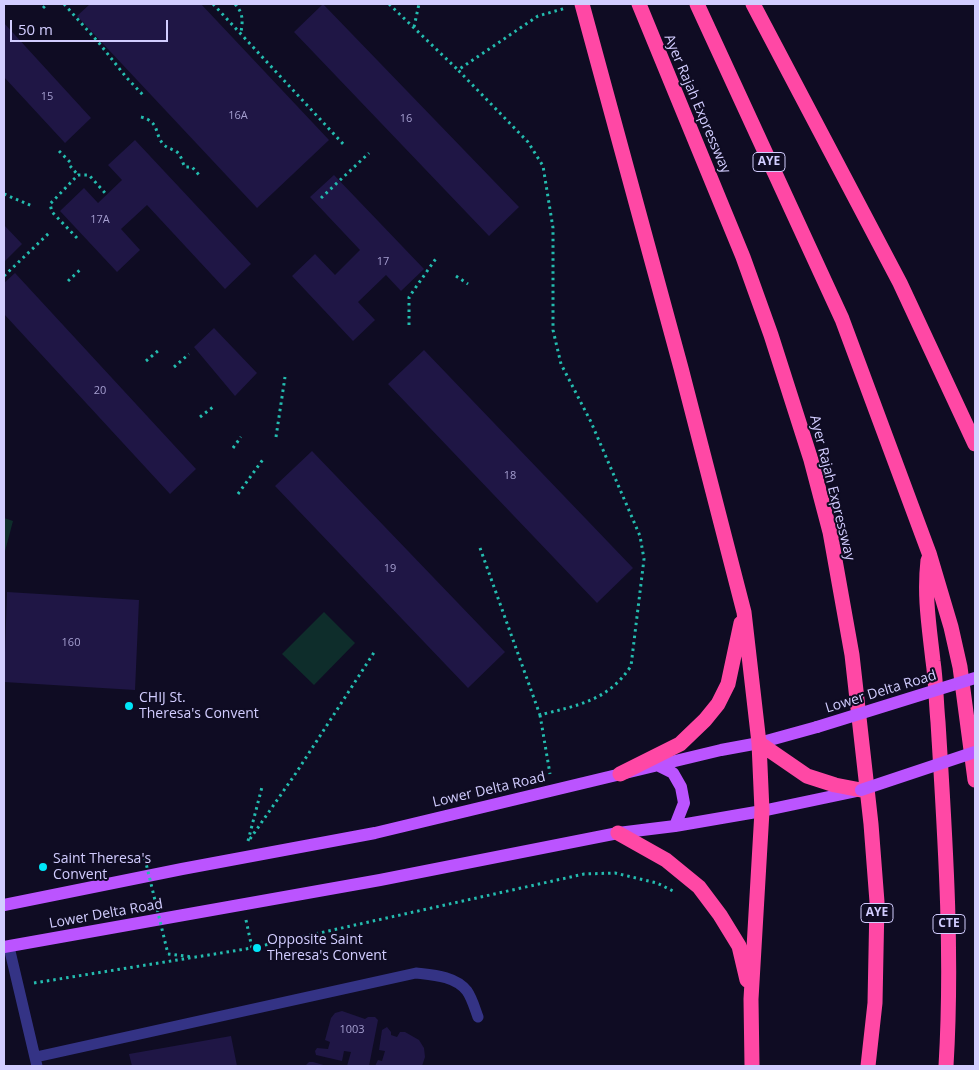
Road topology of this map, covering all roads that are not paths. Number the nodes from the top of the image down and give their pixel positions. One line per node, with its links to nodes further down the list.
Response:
1 (639, 4): 22 (highway, Ayer Rajah Expressway / AYE)
2 (697, 4): 6 (highway, AYE)
3 (753, 4): 5 (highway)
4 (577, 5): 7 (highway)
5 (975, 444)
6 (929, 553): 13 (highway, AYE); 28 (highway, CTE)
7 (744, 612): 9 (highway); 12 (highway)
8 (975, 678): 9 (main road, Lower Delta Road, bridge)
9 (759, 743): 11 (main road, Lower Delta Road); 14 (highway); 16 (highway)
10 (975, 752): 15 (main road, bridge)
11 (659, 766): 12 (main road, Lower Delta Road); 17 (main road)
12 (620, 774): 19 (main road, Lower Delta Road)
13 (975, 780)
14 (836, 790): 15 (highway); 16 (main road, Lower Delta Road)
15 (861, 790)
16 (762, 811): 17 (main road, Lower Delta Road); 21 (highway)
17 (675, 826): 18 (main road, Lower Delta Road)
18 (618, 833): 20 (main road, Lower Delta Road); 21 (highway)
19 (4, 905)
20 (6, 947): 24 (lane)
21 (751, 999): 25 (highway)
22 (875, 1003): 26 (highway, Ayer Rajah Expressway / AYE); 27 (highway)
23 (478, 1017): 24 (lane)
24 (36, 1061)
25 (752, 1066)
26 (868, 1066)
27 (876, 1066)
28 (946, 1066)

